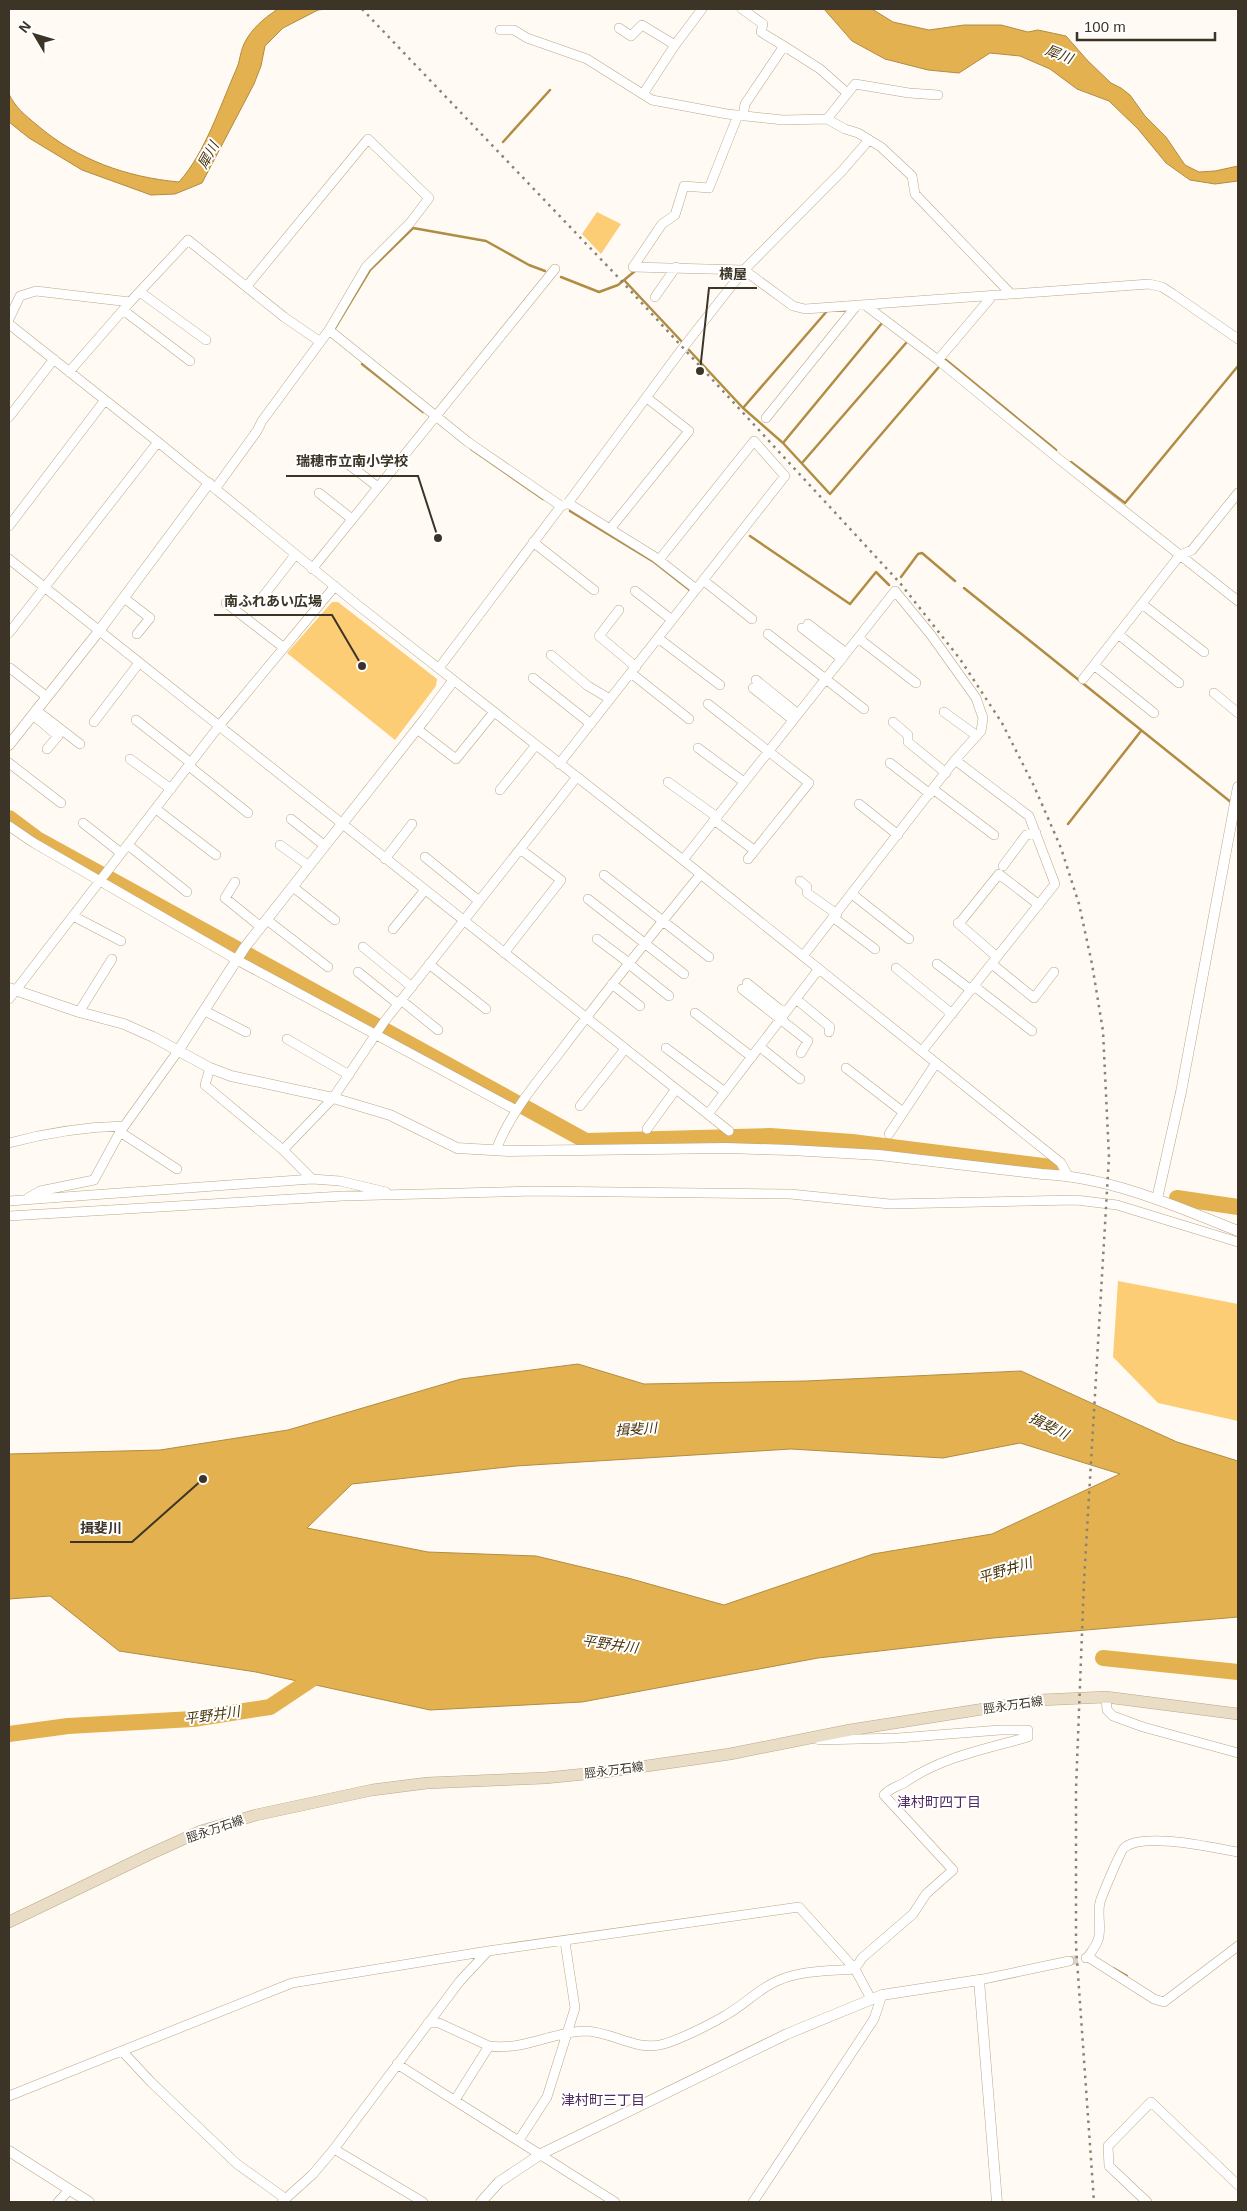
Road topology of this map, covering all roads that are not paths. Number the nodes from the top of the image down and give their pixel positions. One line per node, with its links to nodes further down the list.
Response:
1 (702, 9): 5 (street)
2 (742, 9): 6 (street)
3 (619, 28): 5 (street)
4 (500, 30): 8 (street)
5 (675, 45): 8 (street)
6 (784, 46): 7 (street); 10 (street)
7 (846, 92): 9 (street); 11 (street)
8 (643, 94): 10 (street)
9 (938, 95)
10 (740, 116): 11 (street); 13 (street)
11 (828, 119): 12 (street)
12 (868, 141): 15 (street); 18 (street)
13 (676, 267): 15 (street); 20 (street)
14 (555, 269): 37 (street)
15 (744, 270): 22 (street); 34 (street)
16 (247, 286): 17 (street); 26 (street); 29 (street)
17 (140, 292): 21 (street); 28 (street)
18 (1011, 294): 19 (street); 27 (street)
19 (993, 295): 22 (street); 32 (street)
20 (655, 296)
21 (130, 302): 23 (street); 24 (street)
22 (861, 305): 32 (street); 38 (street)
23 (123, 310): 31 (street); 33 (street)
24 (9, 319)
25 (9, 324): 30 (street)
26 (329, 330): 29 (street); 37 (street)
27 (1238, 339)
28 (206, 340)
29 (319, 341): 41 (street)
30 (54, 360): 33 (street); 36 (street)
31 (190, 360)
32 (938, 360): 51 (street)
33 (69, 372): 35 (street)
34 (647, 398): 45 (street); 48 (street)
35 (105, 400): 39 (street); 47 (street)
36 (9, 417)
37 (436, 417): 42 (street); 45 (street)
38 (766, 418)
39 (158, 442): 41 (street); 57 (street)
40 (344, 461): 42 (street)
41 (212, 486): 50 (street); 61 (street)
42 (378, 487): 46 (street)
43 (1238, 492): 51 (street)
44 (319, 493): 46 (street)
45 (565, 504): 48 (street); 49 (street)
46 (352, 519): 54 (street)
47 (9, 526)
48 (610, 529): 53 (street)
49 (533, 542): 59 (street); 84 (street)
50 (295, 555): 54 (street); 62 (street)
51 (1180, 555): 63 (street); 65 (street)
52 (9, 559): 57 (street)
53 (658, 560): 55 (street); 58 (street)
54 (312, 568): 56 (street)
55 (703, 580): 58 (street); 67 (street)
56 (334, 586): 77 (street); 84 (street)
57 (44, 587): 70 (street); 71 (street)
58 (696, 589): 68 (street)
59 (594, 590)
60 (635, 591): 68 (street)
61 (124, 598): 70 (street); 72 (street)
62 (261, 599)
63 (1238, 601)
64 (226, 603): 77 (street)
65 (1142, 604): 74 (street); 78 (street)
66 (619, 610): 85 (street)
67 (752, 619)
68 (672, 620): 75 (street)
69 (805, 626): 80 (street)
70 (99, 631): 81 (street); 95 (street)
71 (9, 633)
72 (138, 634)
73 (768, 634): 87 (street)
74 (1118, 634): 82 (street); 91 (street)
75 (658, 638): 85 (street); 93 (street)
76 (858, 638): 80 (street); 90 (street); 113 (street)
77 (282, 647): 110 (street)
78 (1204, 652)
79 (551, 655): 96 (street)
80 (844, 656): 87 (street)
81 (139, 663): 107 (street); 110 (street)
82 (1094, 665): 88 (street); 101 (street)
83 (10, 668): 95 (street)
84 (439, 668): 89 (street)
85 (633, 670): 96 (street); 105 (street)
86 (533, 678): 109 (street)
87 (825, 679): 98 (street); 104 (street)
88 (1083, 679)
89 (453, 681): 99 (street); 111 (street)
90 (916, 683)
91 (1179, 683)
92 (755, 684): 104 (street)
93 (720, 685)
94 (1214, 693): 103 (street)
95 (47, 697): 102 (street)
96 (610, 699): 109 (street)
97 (708, 704): 119 (street)
98 (864, 709)
99 (494, 712): 111 (street); 115 (street)
100 (944, 712): 113 (street)
101 (1154, 712)
102 (34, 713): 112 (street); 114 (street); 118 (street)
103 (1238, 713)
104 (796, 717): 119 (street)
105 (689, 719)
106 (136, 720): 124 (street)
107 (94, 722)
108 (893, 722): 126 (street)
109 (591, 724): 125 (street)
110 (219, 726): 124 (street); 142 (street)
111 (417, 730): 142 (street)
112 (12, 733): 116 (street)
113 (976, 736): 121 (street)
114 (80, 744)
115 (536, 745): 125 (street); 132 (street)
116 (9, 746)
117 (698, 748): 129 (street)
118 (47, 749)
119 (768, 750): 129 (street); 152 (street)
120 (130, 759): 131 (street)
121 (955, 760): 126 (street); 145 (street)
122 (9, 763): 134 (street)
123 (890, 763): 133 (street)
124 (190, 764): 131 (street); 138 (street)
125 (559, 764): 127 (street)
126 (946, 773): 133 (street)
127 (576, 778): 151 (street); 158 (street)
128 (668, 782): 140 (street)
129 (744, 782): 140 (street)
130 (1238, 786): 137 (street)
131 (171, 790): 136 (street)
132 (500, 790)
133 (931, 791): 146 (street); 147 (street)
134 (61, 803)
135 (859, 804): 147 (street)
136 (156, 808): 149 (street); 154 (street)
137 (1236, 812): 255 (street)
138 (248, 813)
139 (291, 819): 150 (street)
140 (715, 819): 152 (street); 158 (street)
141 (83, 823): 153 (street)
142 (342, 824): 150 (street); 156 (street)
143 (412, 824): 156 (street)
144 (9, 826): 164 (street)
145 (1036, 833): 160 (street); 172 (street)
146 (994, 834)
147 (898, 835): 169 (street)
148 (280, 844): 159 (street)
149 (128, 845): 153 (street); 168 (street)
150 (325, 846): 159 (street)
151 (520, 849): 171 (street); 186 (street)
152 (754, 850): 157 (street)
153 (122, 853): 164 (street)
154 (216, 855)
155 (425, 857): 171 (street)
156 (386, 859): 167 (street)
157 (748, 859)
158 (683, 860): 162 (street)
159 (309, 866): 166 (street)
160 (1003, 866)
161 (604, 875): 177 (street)
162 (700, 875): 177 (street); 187 (street)
163 (800, 881): 174 (street)
164 (99, 882): 173 (street); 190 (street)
165 (235, 882): 178 (street)
166 (293, 887): 175 (street); 178 (street)
167 (425, 890): 176 (street); 179 (street)
168 (188, 892)
169 (852, 894): 174 (street); 181 (street)
170 (588, 899): 183 (street)
171 (479, 901): 176 (street)
172 (1039, 904): 191 (street); 191 (street)
173 (73, 916): 182 (street); 205 (street)
174 (835, 916): 185 (street); 187 (street)
175 (335, 920)
176 (464, 920): 186 (street); 192 (street)
177 (663, 921): 183 (street); 188 (street)
178 (264, 923): 190 (street); 195 (street)
179 (393, 929)
180 (597, 939): 193 (street)
181 (909, 939)
182 (121, 941)
183 (645, 944): 193 (street); 200 (street)
184 (363, 947): 203 (street)
185 (875, 949)
186 (504, 953): 217 (street)
187 (803, 956): 197 (street)
188 (709, 957)
189 (112, 959): 213 (street)
190 (237, 960): 212 (street); 222 (street)
191 (995, 961): 199 (street); 204 (street)
192 (429, 964): 203 (street); 211 (street)
193 (629, 964): 201 (street); 206 (street)
194 (936, 964): 204 (street)
195 (328, 967)
196 (896, 968): 215 (street)
197 (818, 970): 208 (street); 228 (street)
198 (358, 972): 209 (street)
199 (1054, 972)
200 (684, 974)
201 (612, 984): 210 (street); 217 (street)
202 (744, 986): 216 (street)
203 (412, 987): 209 (street)
204 (973, 988): 215 (street); 221 (street)
205 (13, 989): 207 (street); 213 (street)
206 (669, 996)
207 (9, 999)
208 (796, 999): 216 (street); 220 (street)
209 (400, 1002): 218 (street); 222 (street)
210 (640, 1006)
211 (486, 1009)
212 (205, 1011): 219 (street); 227 (street)
213 (79, 1012): 227 (street)
214 (695, 1013): 230 (street)
215 (952, 1014): 228 (street)
216 (783, 1016): 224 (street); 229 (street)
217 (585, 1018): 226 (street); 240 (street)
218 (438, 1030)
219 (246, 1032)
220 (828, 1032)
221 (1032, 1032)
222 (376, 1034): 234 (street); 240 (street)
223 (287, 1039): 234 (street)
224 (760, 1047): 230 (street); 235 (street)
225 (666, 1048): 237 (street)
226 (625, 1049): 236 (street); 239 (street)
227 (178, 1051): 232 (street); 243 (street)
228 (922, 1051): 231 (street)
229 (800, 1053)
230 (752, 1057): 237 (street)
231 (936, 1063): 241 (street); 251 (street)
232 (210, 1068): 238 (street); 248 (street)
233 (846, 1068): 241 (street)
234 (349, 1075): 238 (street)
235 (800, 1079)
236 (676, 1089): 242 (street); 244 (street)
237 (725, 1092): 242 (street)
238 (333, 1098): 248 (street); 249 (street)
239 (580, 1106)
240 (516, 1110): 249 (street)
241 (903, 1112): 246 (street)
242 (708, 1114): 245 (street)
243 (122, 1129): 247 (street); 250 (street); 254 (street)
244 (647, 1129)
245 (729, 1131)
246 (889, 1134)
247 (9, 1144)
248 (283, 1150): 252 (street)
249 (496, 1150): 251 (street)
250 (177, 1169)
251 (1068, 1176): 255 (street)
252 (312, 1180): 253 (street); 254 (street)
253 (398, 1195): 257 (street); 259 (street)
254 (25, 1199): 256 (street)
255 (1158, 1199): 258 (street)
256 (9, 1201)
257 (9, 1216)
258 (1238, 1231)
259 (1238, 1242)
260 (1106, 1697): 261 (main road, 脛永万石線); 262 (main road, 脛永万石線); 263 (street)
261 (1238, 1714)
262 (789, 1741): 265 (main road, 脛永万石線); 270 (street)
263 (1237, 1752)
264 (1238, 1852): 267 (street)
265 (9, 1922)
266 (565, 1942): 268 (street); 270 (street); 275 (street)
267 (1238, 1946)
268 (488, 1951): 274 (street); 277 (street)
269 (1070, 1961): 271 (street)
270 (855, 1969): 273 (street); 275 (street)
271 (979, 1980): 272 (street); 294 (street)
272 (882, 1995): 273 (street); 293 (street)
273 (871, 1999): 284 (street)
274 (428, 2023): 276 (street); 278 (street)
275 (567, 2035): 276 (street); 281 (street)
276 (489, 2046): 280 (street)
277 (122, 2051): 279 (street); 287 (street)
278 (397, 2064): 280 (street); 282 (street)
279 (9, 2096)
280 (455, 2100): 281 (street)
281 (519, 2140): 284 (street)
282 (334, 2149): 287 (street); 290 (street)
283 (9, 2151): 286 (street)
284 (541, 2154): 291 (street); 292 (street)
285 (1238, 2185): 295 (street)
286 (69, 2190): 288 (street); 289 (street)
287 (284, 2200)
288 (58, 2202)
289 (89, 2202)
290 (423, 2202)
291 (481, 2202)
292 (616, 2202)
293 (753, 2202)
294 (998, 2202)
295 (1148, 2202)

